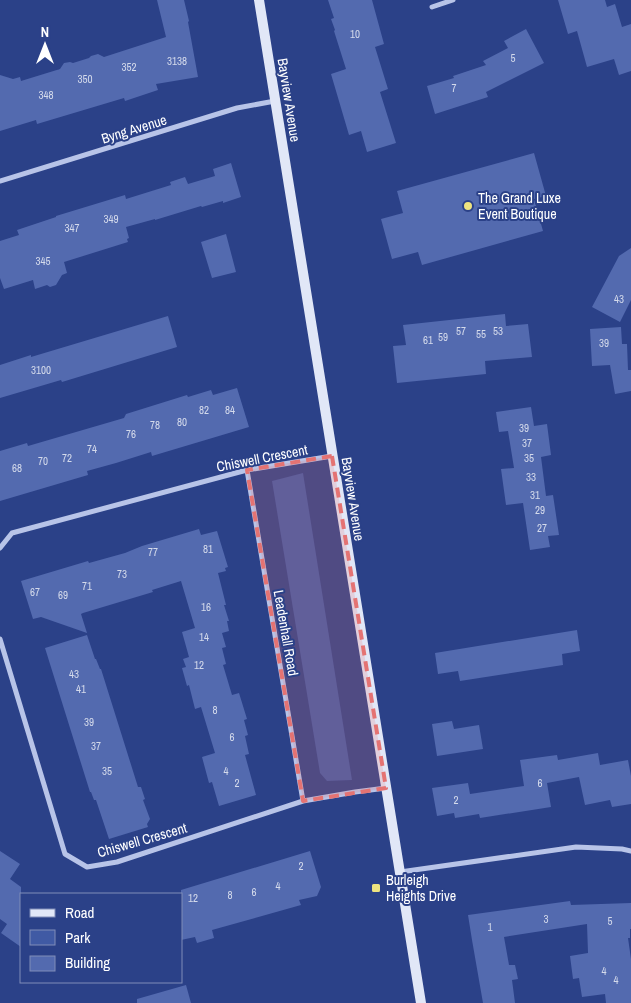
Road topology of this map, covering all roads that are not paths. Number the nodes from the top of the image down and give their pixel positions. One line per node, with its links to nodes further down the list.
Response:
1 (259, 0): 4 (main road, Bayview Avenue)
2 (454, 0): 3 (street)
3 (432, 7)
4 (275, 101): 5 (street, Byng Avenue); 6 (main road, Bayview Avenue)
5 (0, 181)
6 (332, 456): 7 (street, Chiswell Crescent); 10 (main road, Bayview Avenue)
7 (246, 470): 8 (street, Chiswell Crescent); 11 (street, Leadenhall Road)
8 (0, 548)
9 (0, 639): 11 (street, Chiswell Crescent)
10 (386, 788): 11 (street, Chiswell Crescent); 13 (main road, Bayview Avenue)
11 (304, 801)
12 (631, 851): 13 (street)
13 (400, 872): 14 (main road, Bayview Avenue)
14 (421, 1003)

